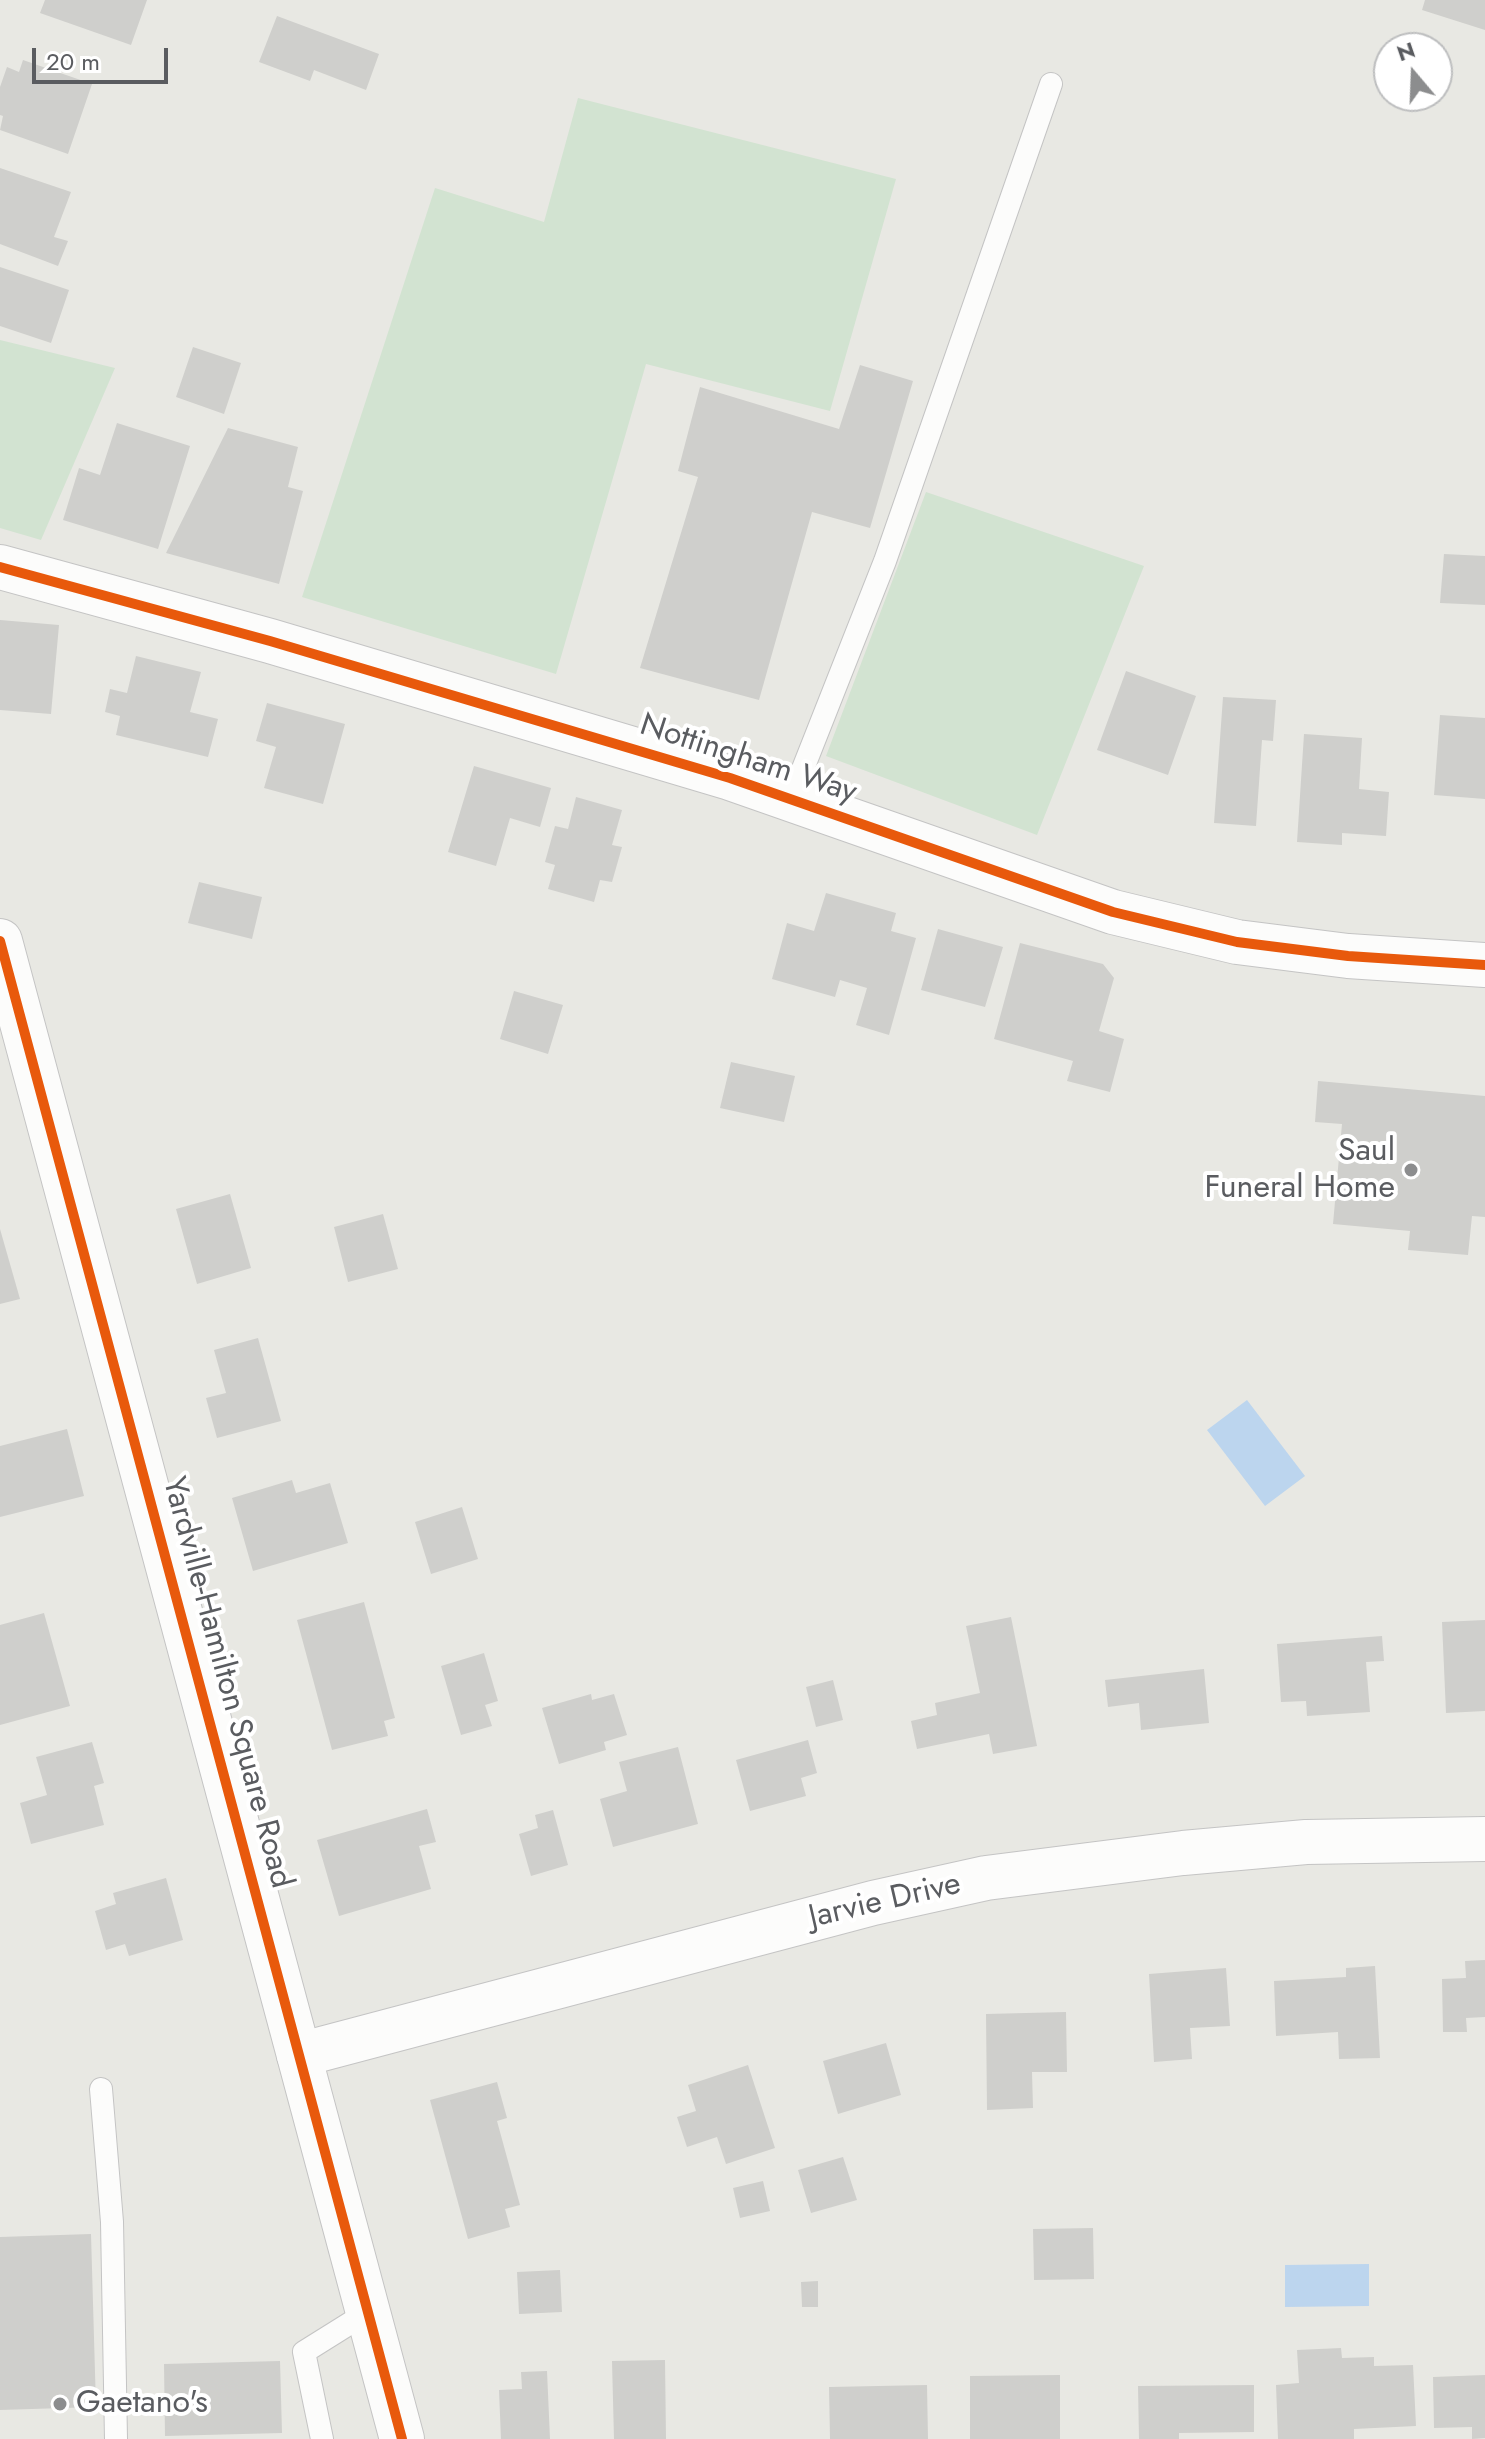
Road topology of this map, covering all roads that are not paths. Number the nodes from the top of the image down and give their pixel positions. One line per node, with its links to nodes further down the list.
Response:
1 (1051, 84): 3 (lane)
2 (0, 567): 3 (street, Nottingham Way)
3 (791, 799): 5 (street, Nottingham Way)
4 (0, 941): 7 (street, Yardville-Hamilton Square Road)
5 (1485, 965)
6 (1485, 1839): 7 (street, Jarvie Drive)
7 (299, 2055): 9 (street, Yardville-Hamilton Square Road)
8 (101, 2089): 10 (lane)
9 (368, 2312): 11 (lane); 12 (street, Yardville-Hamilton Square Road)
10 (116, 2439)
11 (322, 2439)
12 (402, 2439)

